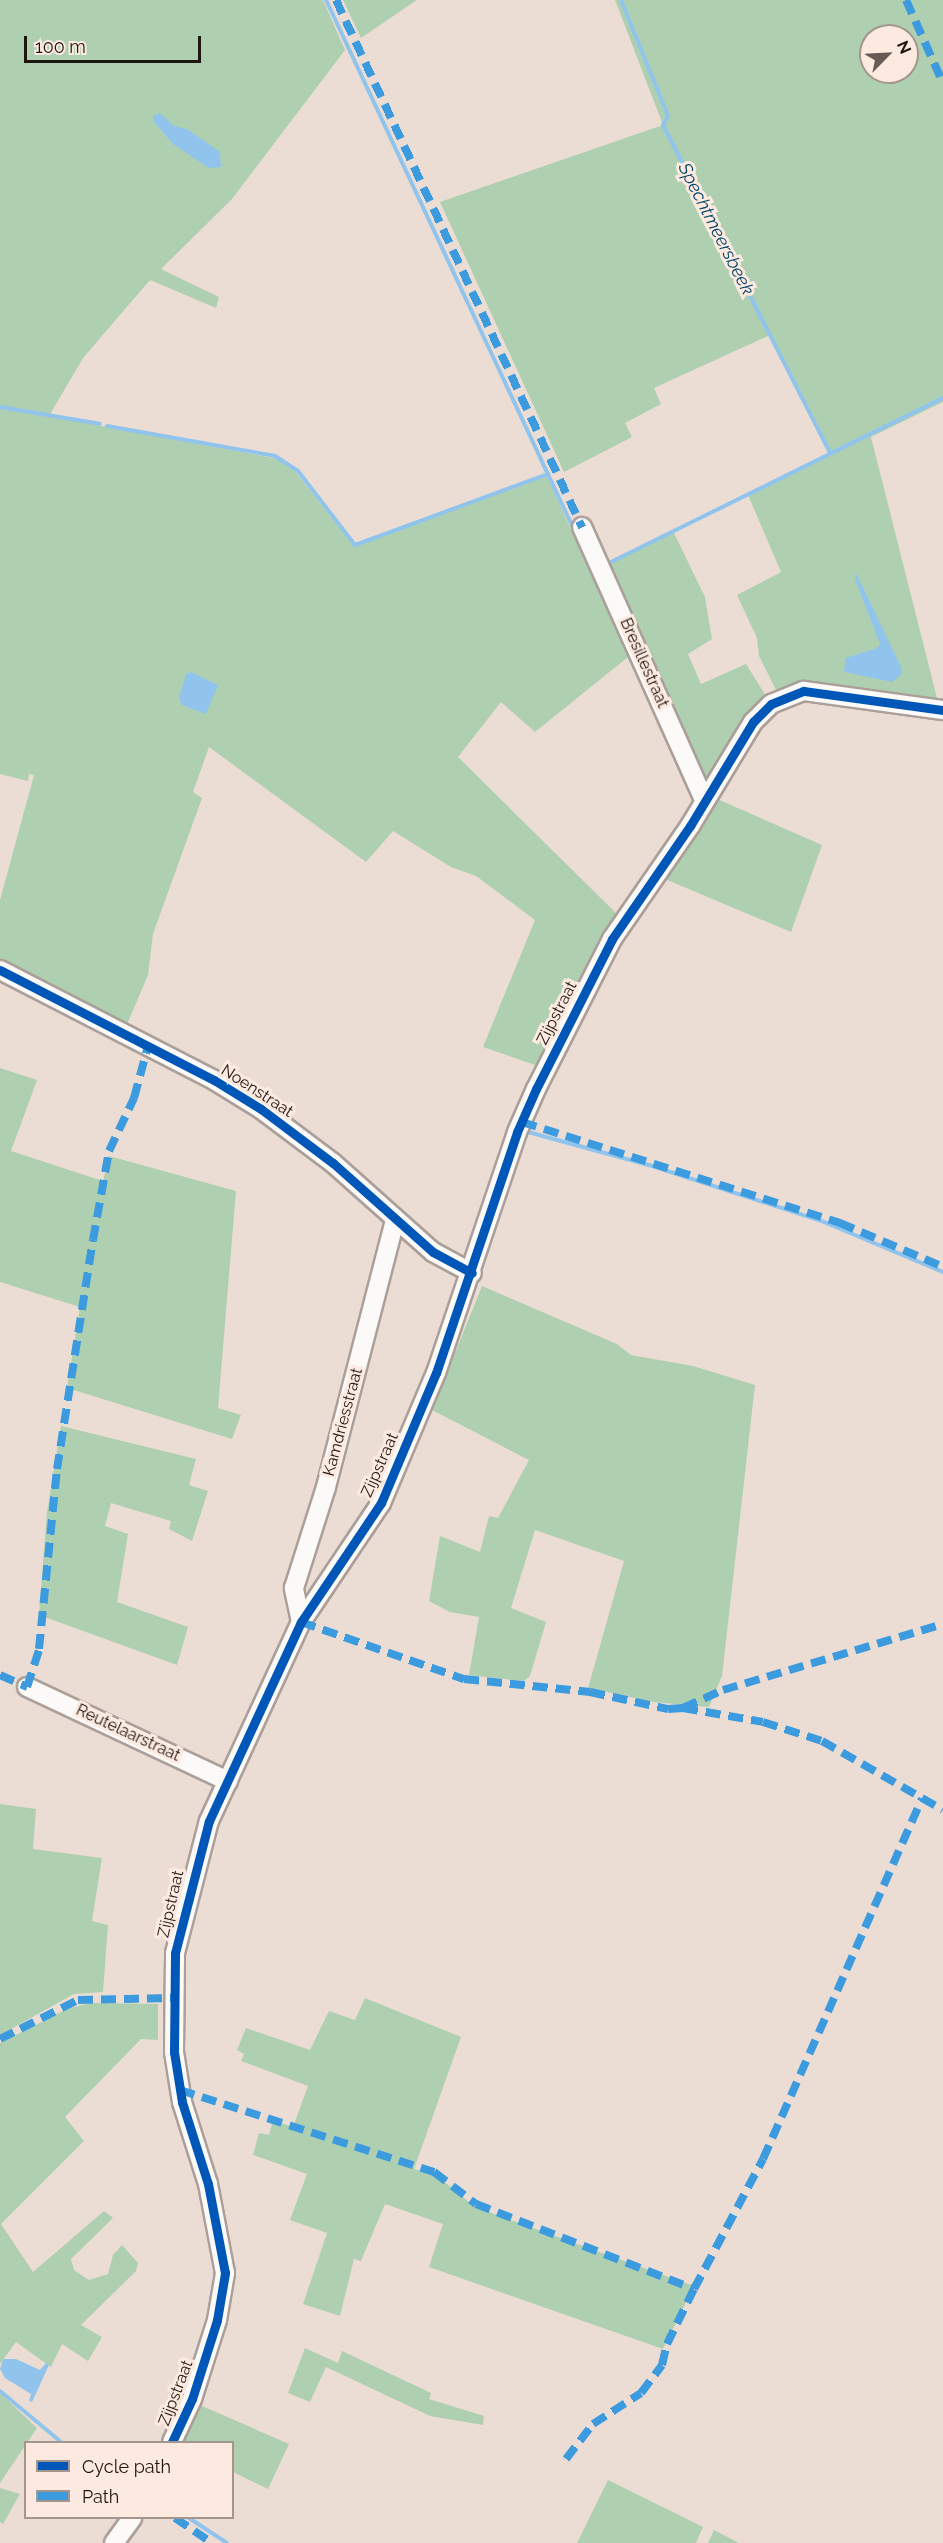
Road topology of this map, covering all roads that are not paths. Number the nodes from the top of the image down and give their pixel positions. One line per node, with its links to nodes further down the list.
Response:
1 (582, 527): 3 (street, Bresillestraat)
2 (943, 710): 3 (street, Zijpstraat)
3 (704, 800): 6 (street, Zijpstraat)
4 (0, 970): 5 (street, Noenstraat)
5 (395, 1221): 6 (street, Noenstraat); 7 (street, Kamdriesstraat)
6 (472, 1273): 7 (street, Zijpstraat)
7 (301, 1622): 9 (street, Zijpstraat)
8 (27, 1687): 9 (street, Reutelaarstraat)
9 (228, 1781): 10 (street, Zijpstraat)
10 (172, 2441)
11 (131, 2519): 12 (street)
12 (114, 2543)

